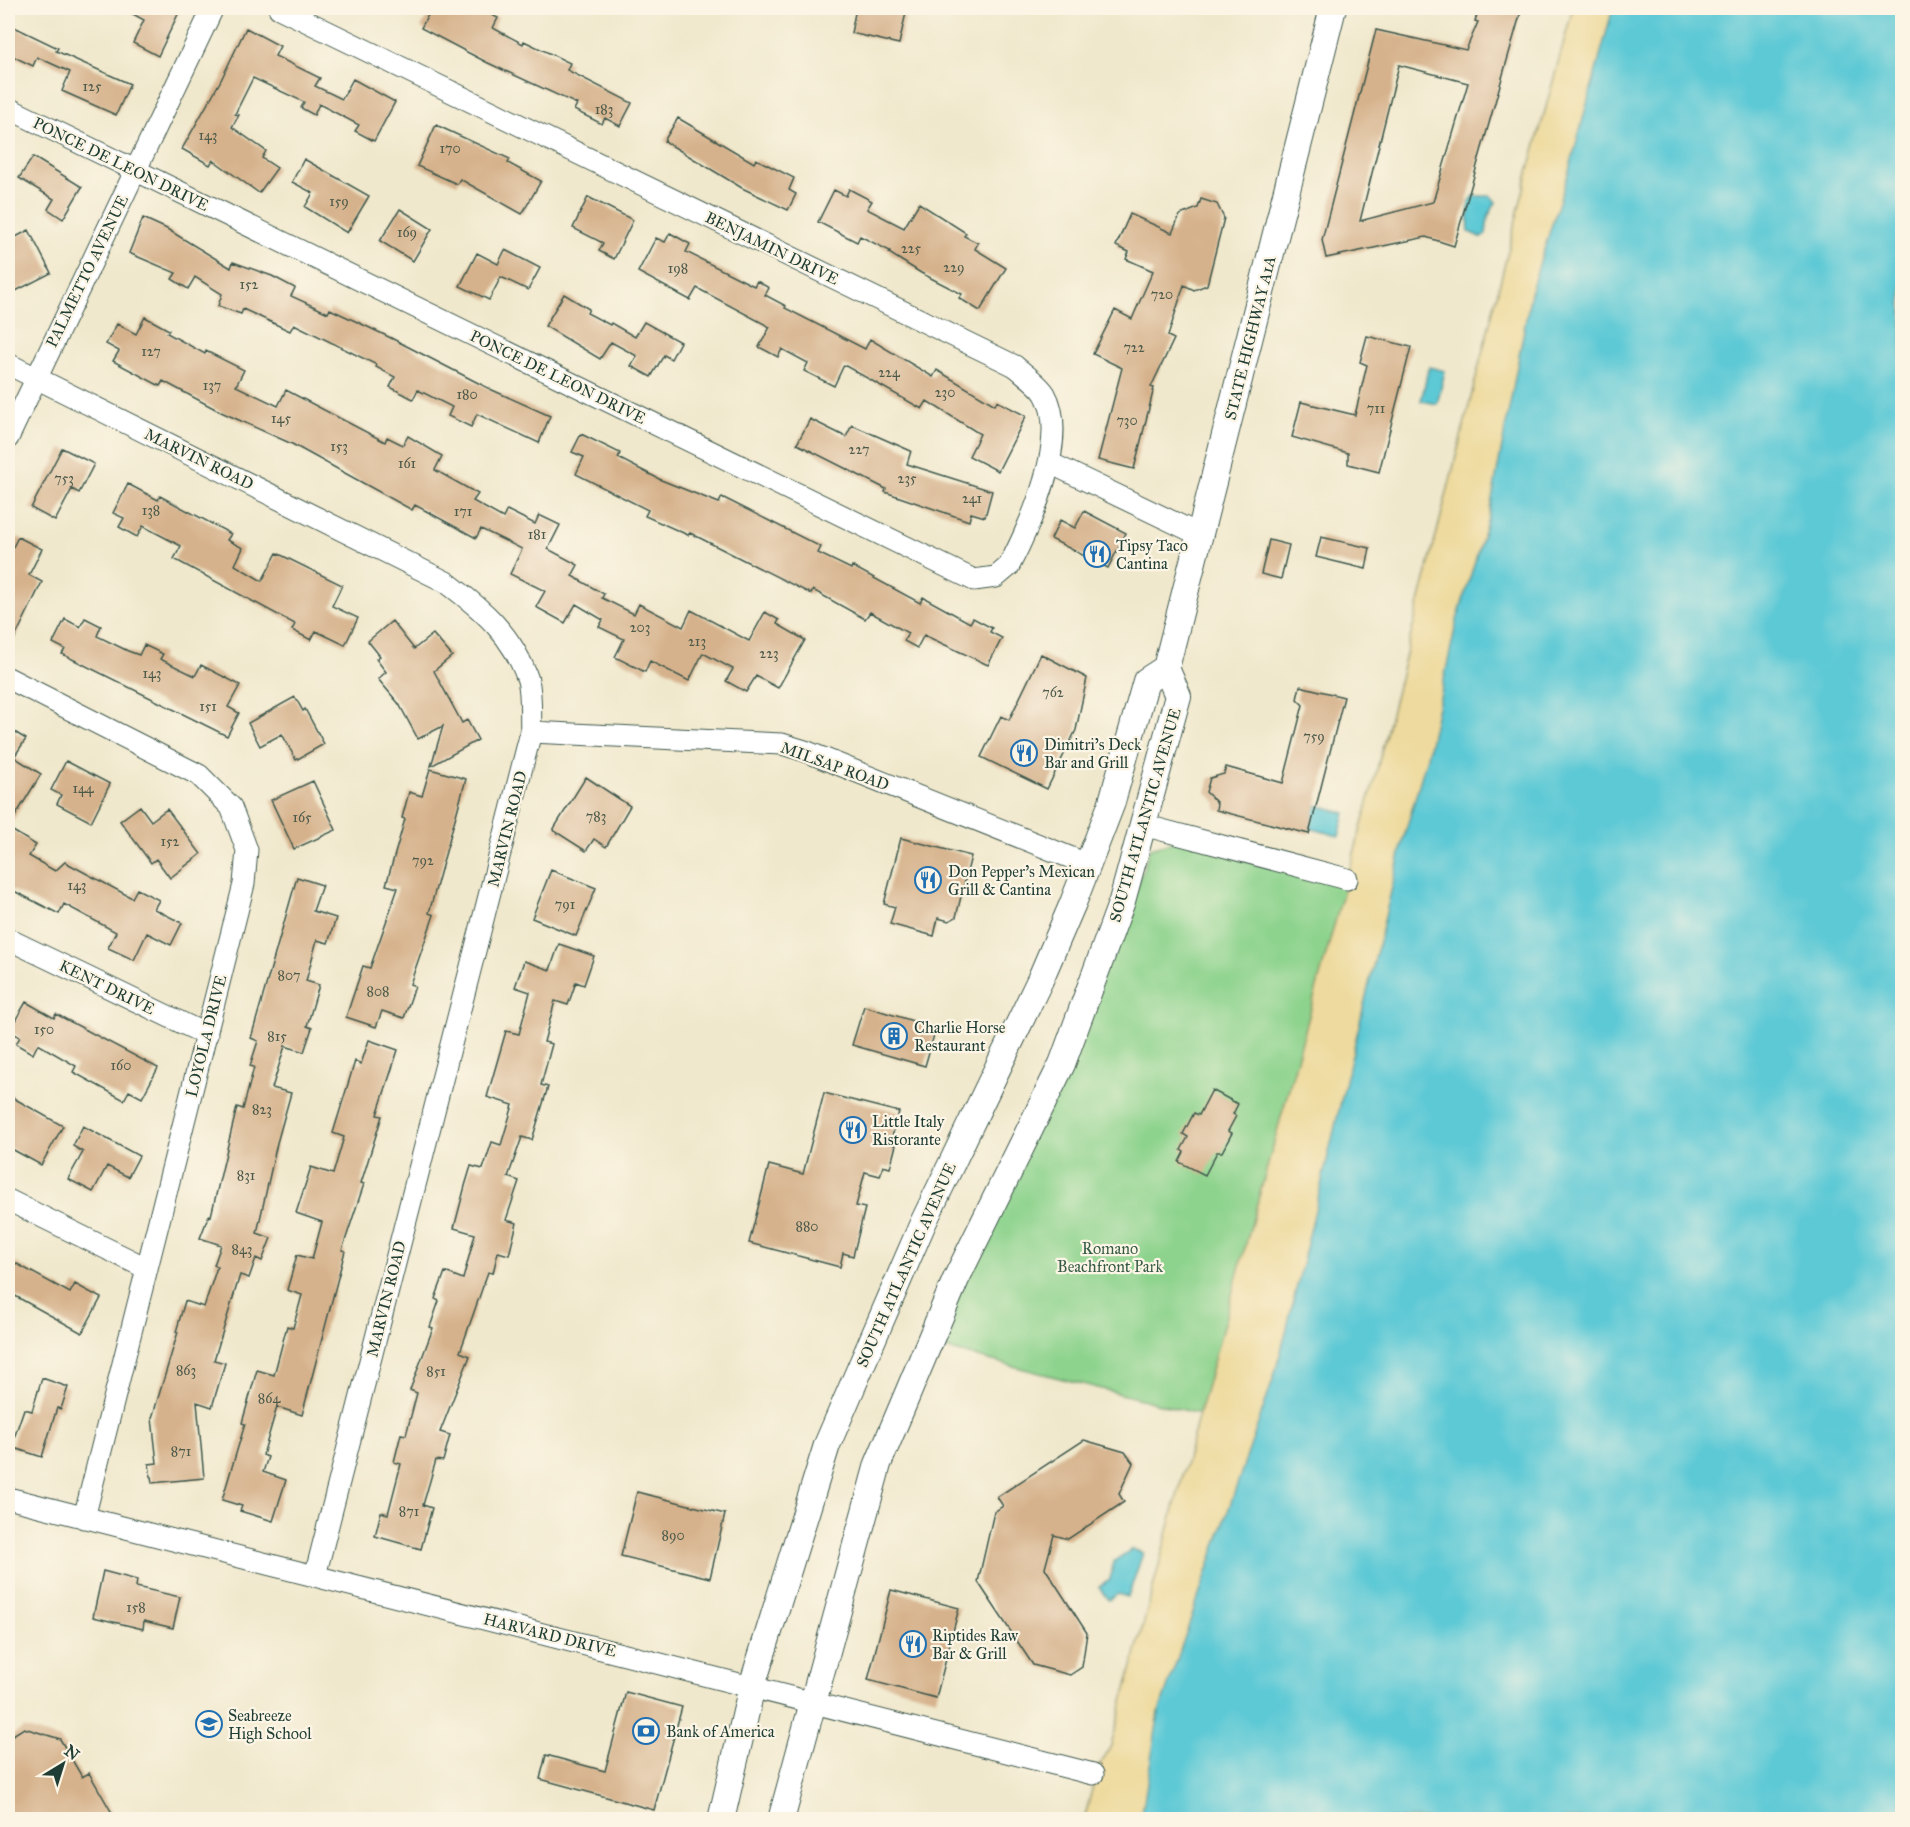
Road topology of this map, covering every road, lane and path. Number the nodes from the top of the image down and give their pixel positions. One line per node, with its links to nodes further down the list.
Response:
1 (213, 8): 5 (street, PALMETTO AVENUE)
2 (279, 8): 9 (street, BENJAMIN DRIVE)
3 (1332, 8): 10 (main road, STATE HIGHWAY A1A)
4 (8, 108): 5 (street, PONCE DE LEON DRIVE)
5 (135, 170): 7 (street, PALMETTO AVENUE); 9 (street, PONCE DE LEON DRIVE)
6 (8, 364): 7 (street, MARVIN ROAD)
7 (36, 378): 8 (street, PALMETTO AVENUE); 13 (street, MARVIN ROAD)
8 (8, 438)
9 (1050, 463): 10 (street)
10 (1200, 535): 11 (main road, STATE HIGHWAY A1A)
11 (1156, 675): 14 (main road, SOUTH ATLANTIC AVENUE); 15 (main road, SOUTH ATLANTIC AVENUE)
12 (8, 678): 18 (street, LOYOLA DRIVE)
13 (531, 732): 15 (street, MILSAP ROAD); 23 (street, MARVIN ROAD)
14 (1143, 825): 16 (street); 25 (main road, SOUTH ATLANTIC AVENUE)
15 (1089, 865): 24 (main road, SOUTH ATLANTIC AVENUE)
16 (1347, 879)
17 (8, 939): 18 (street, KENT DRIVE)
18 (207, 1035): 20 (street, LOYOLA DRIVE)
19 (8, 1200): 20 (street)
20 (146, 1268): 22 (street, LOYOLA DRIVE)
21 (8, 1498): 22 (street, HARVARD DRIVE)
22 (84, 1518): 23 (street, HARVARD DRIVE)
23 (315, 1576): 24 (street, HARVARD DRIVE)
24 (752, 1686): 25 (street, HARVARD DRIVE); 27 (main road, SOUTH ATLANTIC AVENUE)
25 (811, 1701): 26 (street, HARVARD DRIVE); 28 (main road, SOUTH ATLANTIC AVENUE)
26 (1093, 1774)
27 (720, 1820)
28 (781, 1820)

